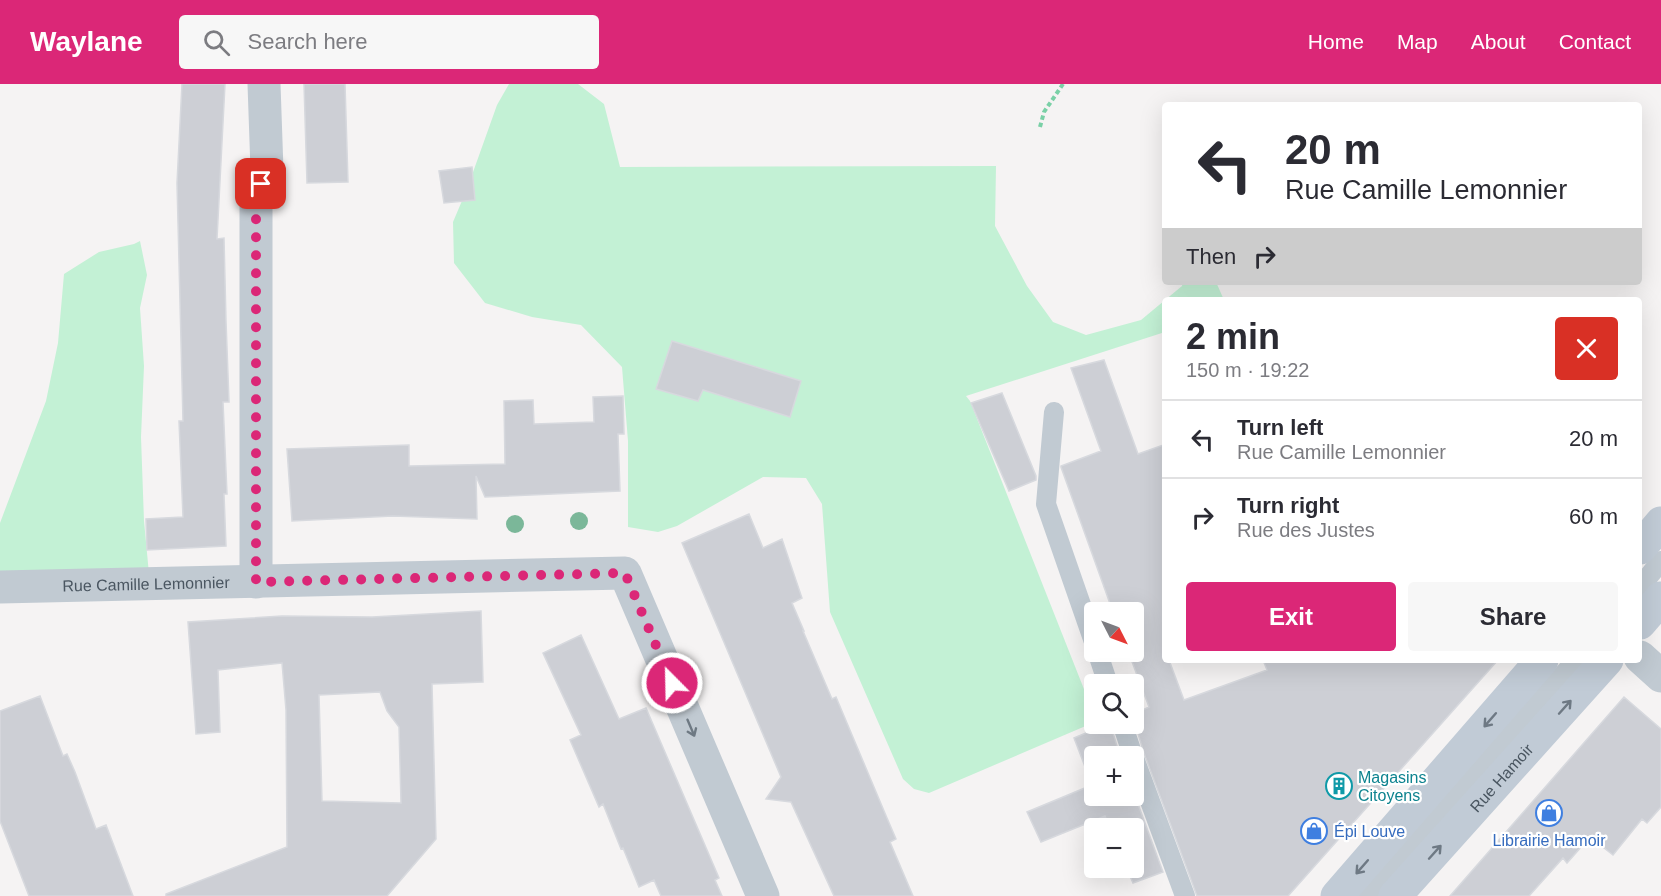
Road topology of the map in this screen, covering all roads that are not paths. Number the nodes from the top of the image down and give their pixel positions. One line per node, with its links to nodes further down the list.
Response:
1 (264, 84): 6 (street)
2 (1054, 412): 10 (lane)
3 (1661, 523): 4 (main road)
4 (1642, 546)
5 (1661, 561): 7 (lane)
6 (256, 582): 8 (street, Rue Camille Lemonnier); 18 (street, Rue Camille Lemonnier, one-way to 18)
7 (1642, 585)
8 (0, 587)
9 (1661, 598): 11 (main road)
10 (1084, 613)
11 (1642, 621)
12 (1642, 659): 16 (street)
13 (1539, 663): 20 (main road, one-way to 20)
14 (1573, 663): 21 (lane, Rue Hamoir)
15 (1604, 663): 22 (main road, Rue Hamoir, one-way to 15)
16 (1661, 676)
17 (1144, 784): 19 (lane)
18 (763, 896)
19 (1185, 896)
20 (1337, 896)
21 (1368, 896)
22 (1395, 896)

